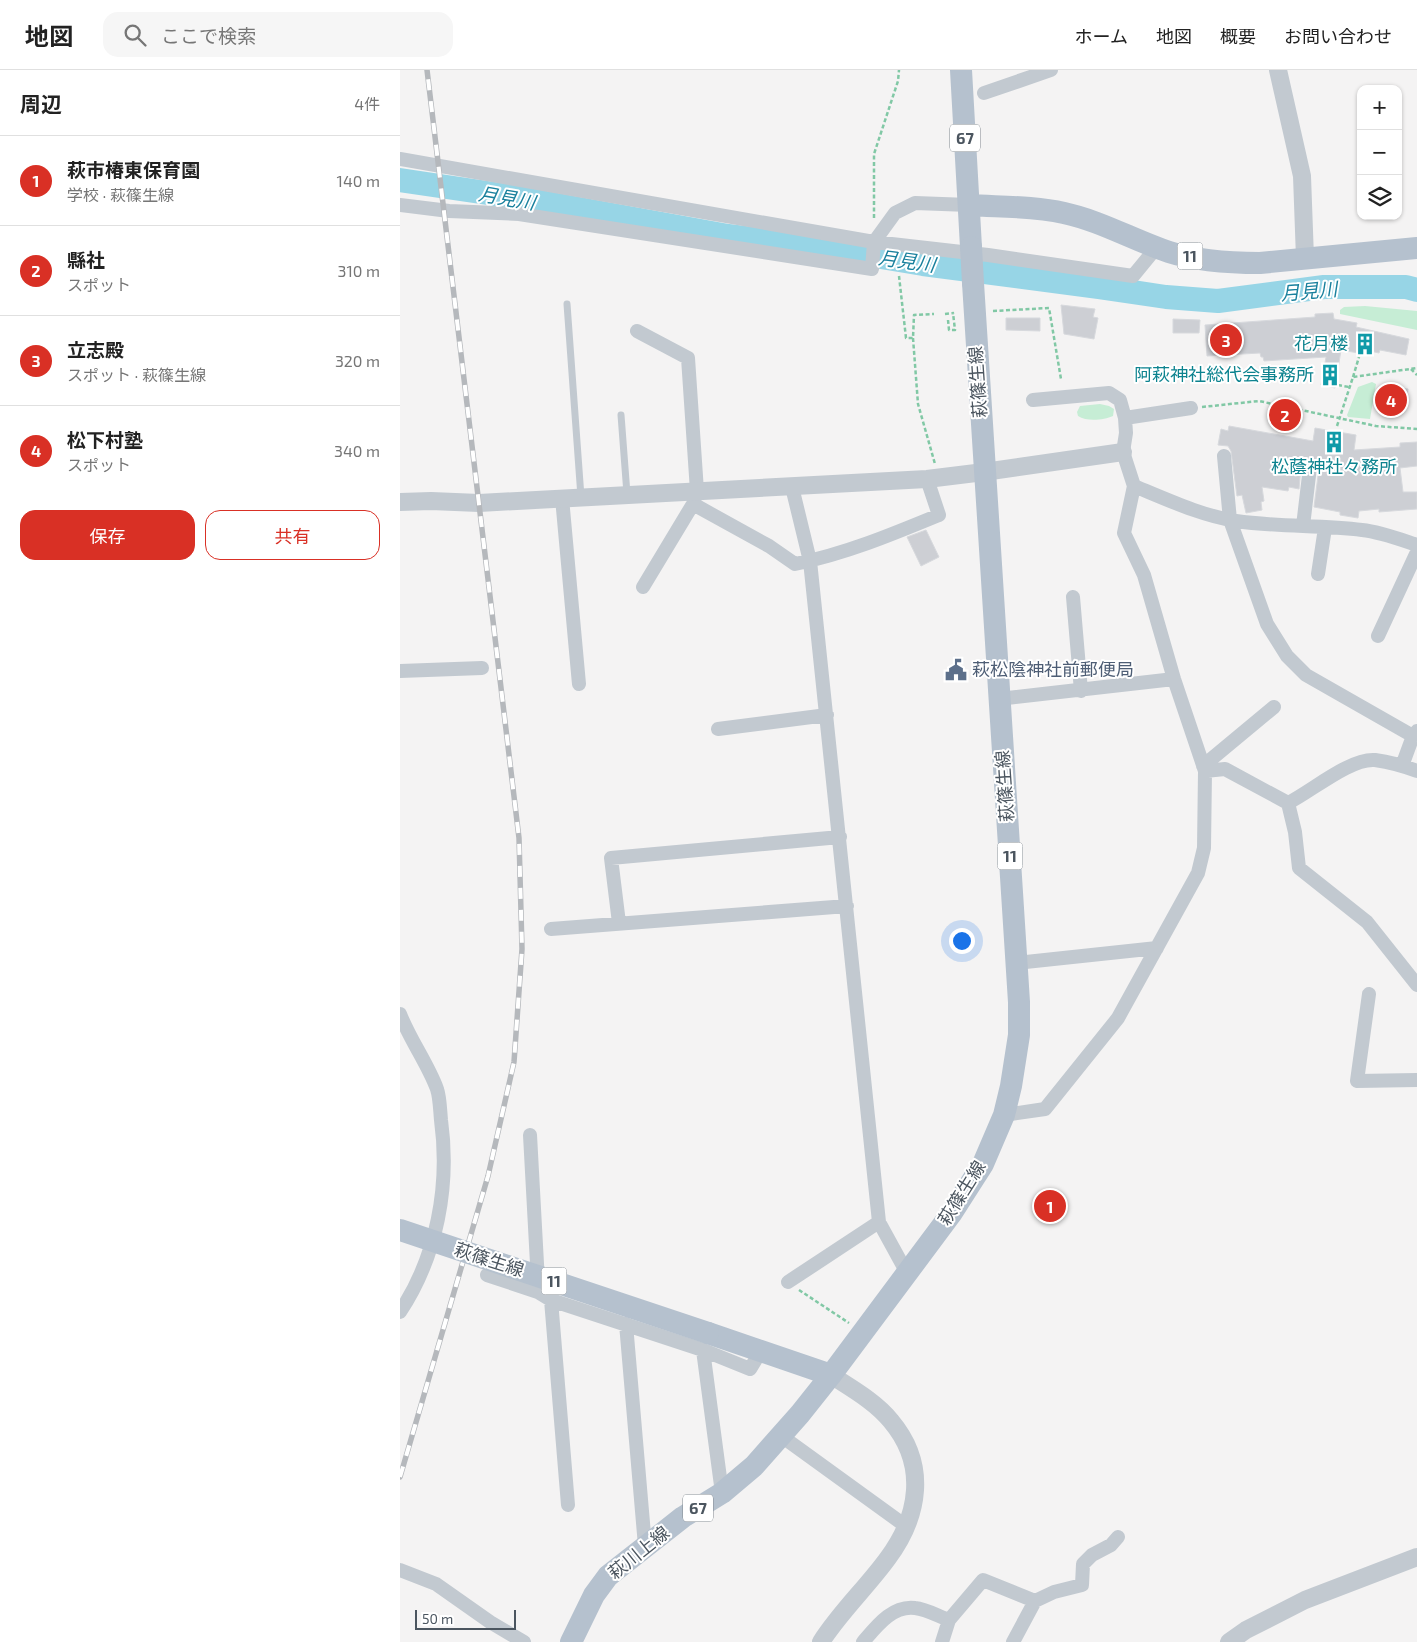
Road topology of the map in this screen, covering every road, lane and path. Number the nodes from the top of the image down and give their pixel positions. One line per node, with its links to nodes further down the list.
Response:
1 (899, 70): 9 (path)
2 (961, 70): 8 (main road, 67)
3 (1051, 70): 5 (street)
4 (1278, 70): 12 (street)
5 (984, 92)
6 (400, 159): 9 (street)
7 (400, 205): 9 (street)
8 (969, 205): 9 (street); 10 (main road, 11); 39 (main road, 萩篠生線 / 11, bridge)
9 (874, 242): 10 (street)
10 (1156, 248): 12 (main road, 11)
11 (1417, 248): 12 (main road, 11)
12 (1305, 258)
13 (899, 276): 20 (path)
14 (567, 304): 44 (lane)
15 (991, 311): 26 (path)
16 (934, 314): 20 (path)
17 (945, 314): 18 (path)
18 (948, 320)
19 (637, 331): 46 (street)
20 (913, 338): 40 (path)
21 (1359, 357): 25 (path)
22 (1417, 368): 23 (path)
23 (1411, 369): 24 (path); 25 (path)
24 (1417, 375)
25 (1353, 377): 28 (path)
26 (1061, 379)
27 (1338, 385): 28 (path)
28 (1349, 387): 33 (path)
29 (1033, 400): 32 (street)
30 (1191, 408): 32 (street); 33 (path)
31 (621, 415): 43 (lane)
32 (1125, 418): 36 (street)
33 (1338, 419): 34 (path); 35 (path)
34 (1337, 426)
35 (1417, 429)
36 (1123, 452): 39 (street); 41 (street)
37 (1224, 456): 48 (street)
38 (1310, 467): 49 (street)
39 (984, 472): 40 (street); 63 (main road, 萩篠生線 / 11)
40 (933, 478): 42 (street); 53 (street)
41 (1134, 486): 48 (street); 60 (street)
42 (792, 487): 46 (street); 53 (street)
43 (627, 495): 44 (street); 46 (street)
44 (581, 497): 45 (street)
45 (562, 498): 47 (street); 61 (street)
46 (695, 498): 53 (street); 55 (street)
47 (400, 502)
48 (1230, 520): 49 (street); 67 (street)
49 (1302, 526): 50 (street)
50 (1326, 528): 51 (street); 54 (street)
51 (1417, 545)
52 (1417, 552): 57 (street)
53 (810, 560): 65 (street)
54 (1318, 574)
55 (643, 588)
56 (1073, 598): 62 (street)
57 (1378, 636)
58 (482, 668): 59 (street)
59 (400, 672)
60 (1174, 680): 62 (street); 69 (street)
61 (579, 684)
62 (1081, 691): 63 (street)
63 (999, 699): 77 (main road, 萩篠生線 / 11)
64 (1274, 707): 69 (street)
65 (827, 715): 66 (street); 72 (street)
66 (718, 729)
67 (1415, 733): 68 (street)
68 (1394, 760): 70 (street); 71 (street)
69 (1204, 769): 71 (street); 76 (street)
70 (1417, 770)
71 (1288, 803): 78 (street)
72 (840, 836): 73 (street); 74 (street)
73 (847, 906): 74 (street); 84 (street)
74 (619, 924): 75 (street)
75 (552, 929)
76 (1157, 948): 77 (street); 82 (street)
77 (1016, 963): 82 (main road, 萩篠生線 / 11)
78 (1417, 985)
79 (1369, 994): 81 (street)
80 (400, 1014): 91 (street)
81 (1417, 1080)
82 (1004, 1115): 86 (main road, 萩篠生線 / 11)
83 (530, 1135): 89 (street)
84 (879, 1222): 86 (street); 88 (street)
85 (400, 1230): 94 (main road, 萩篠生線 / 11, bridge)
86 (907, 1273): 93 (main road, 萩篠生線 / 11)
87 (487, 1275): 89 (street)
88 (788, 1282): 93 (path)
89 (538, 1292): 90 (street)
90 (551, 1300): 92 (street); 98 (street)
91 (400, 1312)
92 (626, 1324): 94 (street); 101 (street)
93 (863, 1332): 95 (main road, 萩篠生線 / 11)
94 (705, 1342): 95 (main road, 萩篠生線 / 11); 97 (street)
95 (831, 1375): 96 (main road, 萩川上線 / 67); 99 (street)
96 (780, 1435): 97 (main road, 萩川上線 / 67); 99 (street)
97 (722, 1493): 101 (main road, 萩川上線 / 67)
98 (568, 1505)
99 (907, 1527): 108 (street)
100 (1118, 1537): 104 (street)
101 (645, 1546): 107 (main road, 萩川上線 / 67)
102 (1417, 1557): 112 (street)
103 (400, 1570): 106 (street)
104 (1035, 1602): 105 (street); 111 (street)
105 (949, 1620): 109 (street); 110 (street)
106 (524, 1642)
107 (571, 1642)
108 (822, 1642)
109 (863, 1642)
110 (942, 1642)
111 (1013, 1642)
112 (1229, 1642)

